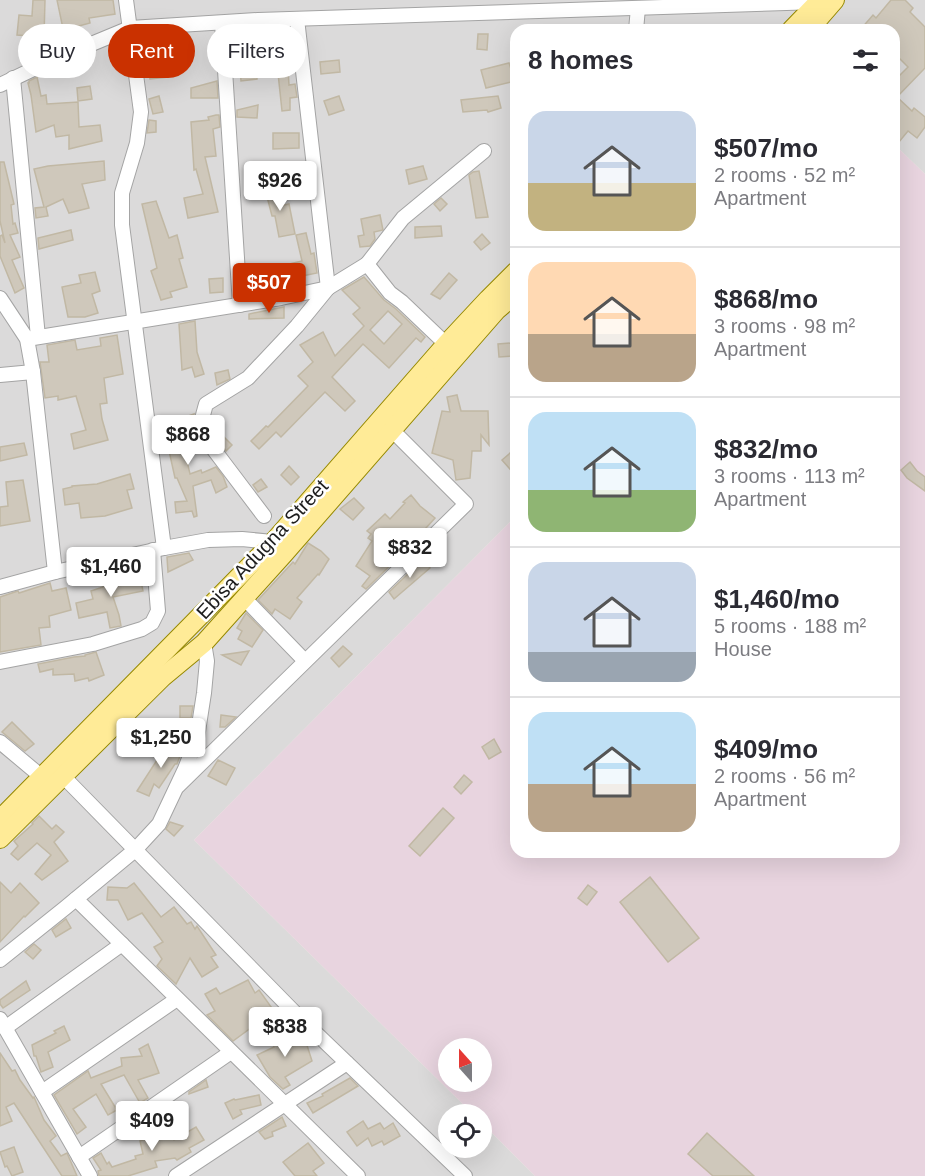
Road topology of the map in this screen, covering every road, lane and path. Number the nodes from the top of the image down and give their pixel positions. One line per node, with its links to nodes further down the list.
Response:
1 (126, 0): 6 (street)
2 (825, 1): 3 (street); 9 (main road); 10 (main road)
3 (638, 8): 4 (street); 8 (street)
4 (297, 19): 5 (street); 17 (street)
5 (222, 23): 7 (street); 20 (street)
6 (129, 24)
7 (195, 24)
8 (637, 24)
9 (798, 24)
10 (812, 24)
11 (108, 37): 13 (street)
12 (137, 78): 21 (street)
13 (6, 82): 22 (street)
14 (484, 151): 15 (street)
15 (367, 264): 17 (street); 23 (street)
16 (510, 277): 23 (main road, Ebisa Adugna Street)
17 (328, 288): 20 (street); 27 (street)
18 (0, 298): 22 (street)
19 (510, 299): 26 (main road, Ebisa Adugna Street)
20 (240, 305): 21 (street)
21 (135, 321): 22 (street); 29 (street)
22 (33, 338): 24 (street)
23 (446, 344): 28 (main road, Ebisa Adugna Street)
24 (33, 372): 25 (street); 30 (street)
25 (0, 375)
26 (392, 430): 32 (main road, Ebisa Adugna Street); 35 (street)
27 (264, 516)
28 (273, 542): 29 (street); 37 (main road, Ebisa Adugna Street)
29 (159, 549): 30 (street); 34 (street)
30 (55, 572): 31 (street)
31 (0, 587)
32 (244, 598): 33 (main road, Ebisa Adugna Street); 35 (street)
33 (204, 643): 37 (main road, Ebisa Adugna Street); 38 (street)
34 (0, 662)
35 (305, 662): 38 (street)
36 (0, 742): 37 (street)
37 (52, 773): 39 (main road, Ebisa Adugna Street); 40 (main road, Ebisa Adugna Street); 41 (street)
38 (178, 786): 41 (street)
39 (0, 819)
40 (0, 839)
41 (135, 849): 42 (street); 48 (street)
42 (76, 899): 43 (street); 44 (street)
43 (122, 944): 45 (street); 46 (street)
44 (0, 960)
45 (177, 999): 47 (street); 49 (street)
46 (2, 1024): 49 (street)
47 (231, 1052): 50 (street); 51 (street)
48 (347, 1063): 50 (street); 55 (street)
49 (42, 1092): 51 (street)
50 (285, 1104): 52 (street); 54 (street)
51 (79, 1157): 53 (street)
52 (351, 1174)
53 (90, 1176)
54 (176, 1176)
55 (465, 1176)

